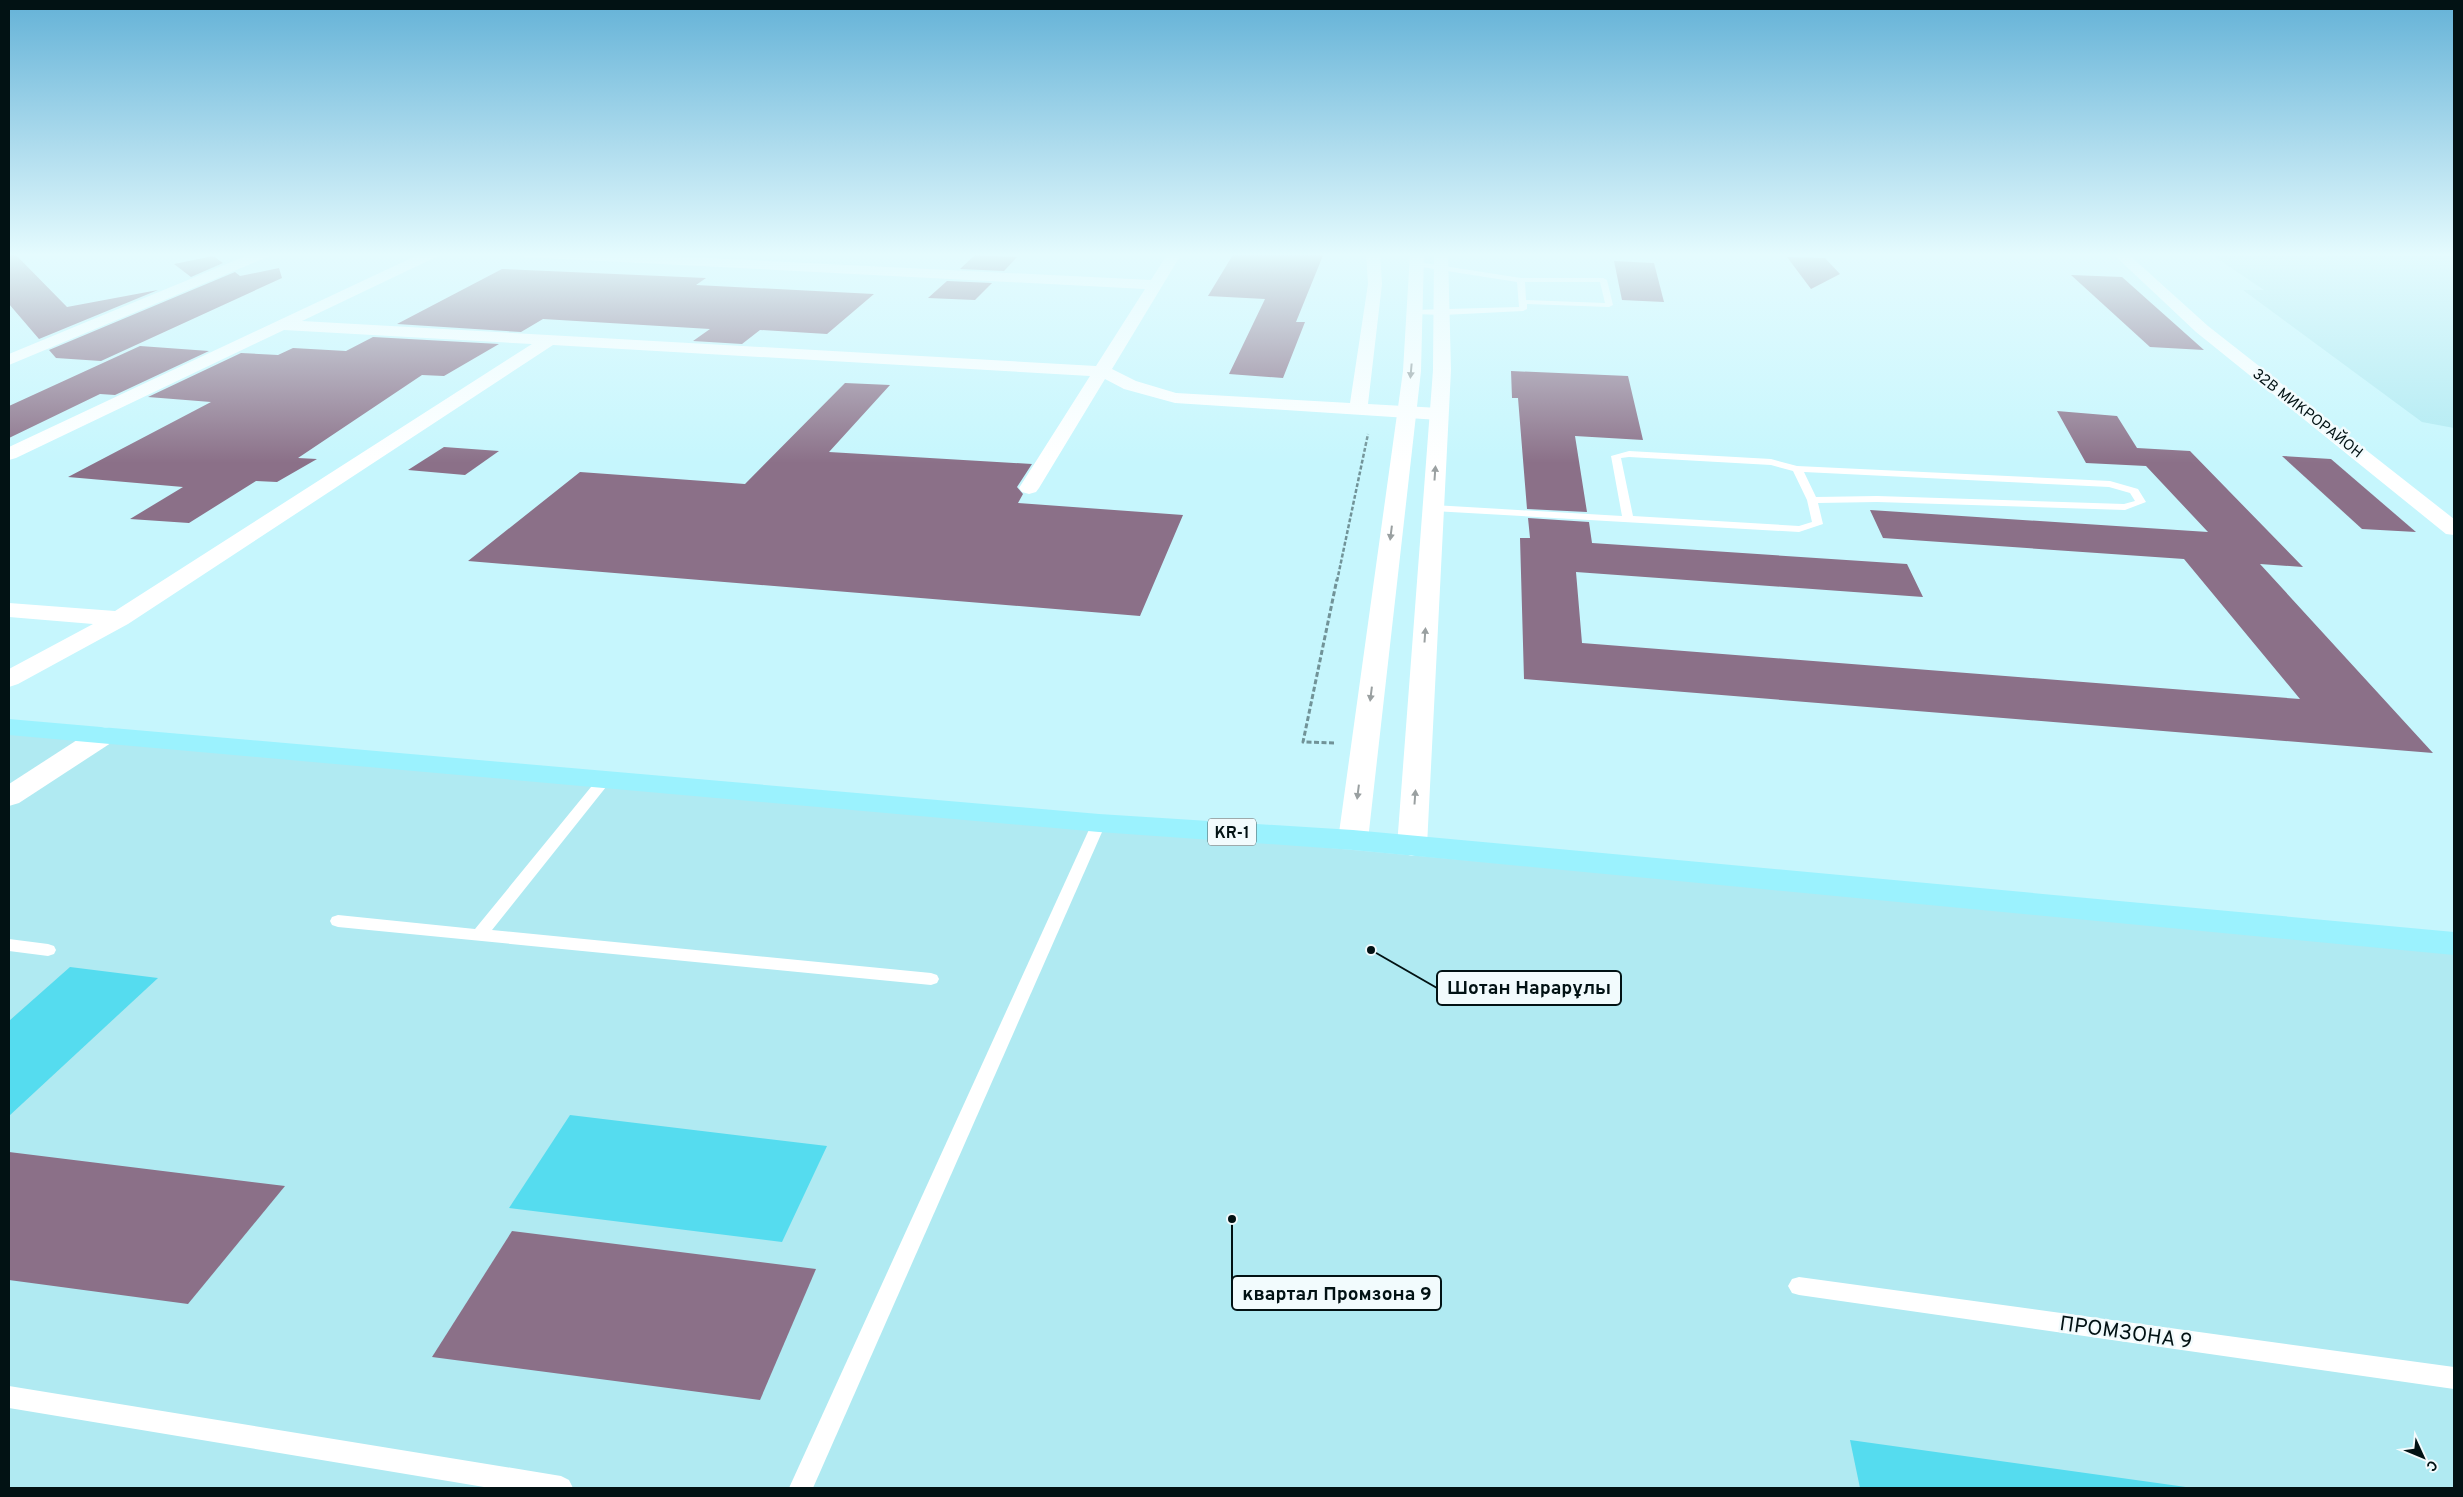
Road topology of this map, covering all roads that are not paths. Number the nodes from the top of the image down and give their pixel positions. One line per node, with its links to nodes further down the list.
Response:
1 (98, 323): 10 (street)
2 (288, 323): 8 (street)
3 (1132, 323): 11 (street)
4 (1372, 323): 12 (street)
5 (1414, 323): 13 (street, one-way to 13)
6 (1443, 323): 14 (street)
7 (2195, 323): 21 (street, 32В МИКРОРАЙОН)
8 (284, 325): 9 (street); 15 (street)
9 (550, 340): 11 (street); 23 (street)
10 (9, 360)
11 (1104, 372): 12 (street); 17 (street)
12 (1365, 410): 13 (street)
13 (1406, 412): 14 (street); 30 (street, one-way to 30)
14 (1439, 414): 19 (street, one-way to 14)
15 (9, 454)
16 (1797, 469): 18 (lane); 18 (lane); 20 (lane)
17 (1030, 488)
18 (1812, 500): 20 (lane)
19 (1433, 508): 20 (lane); 31 (street, one-way to 19)
20 (1628, 518)
21 (2454, 529)
22 (9, 610): 23 (street)
23 (120, 619): 24 (street)
24 (9, 679)
25 (9, 727): 26 (main road, KR-1)
26 (104, 735): 27 (main road, KR-1); 28 (street)
27 (606, 780): 29 (main road, KR-1); 33 (lane)
28 (9, 797)
29 (1098, 823): 30 (main road, KR-1); 42 (lane)
30 (1353, 840): 31 (main road, KR-1)
31 (1412, 846): 34 (main road, KR-1)
32 (338, 921): 33 (lane)
33 (480, 934): 37 (lane)
34 (2454, 944)
35 (9, 945): 36 (lane)
36 (48, 950)
37 (931, 979)
38 (1799, 1286): 39 (lane, ПРОМЗОНА 9)
39 (2454, 1378)
40 (9, 1397): 41 (lane)
41 (561, 1488)
42 (801, 1488)

